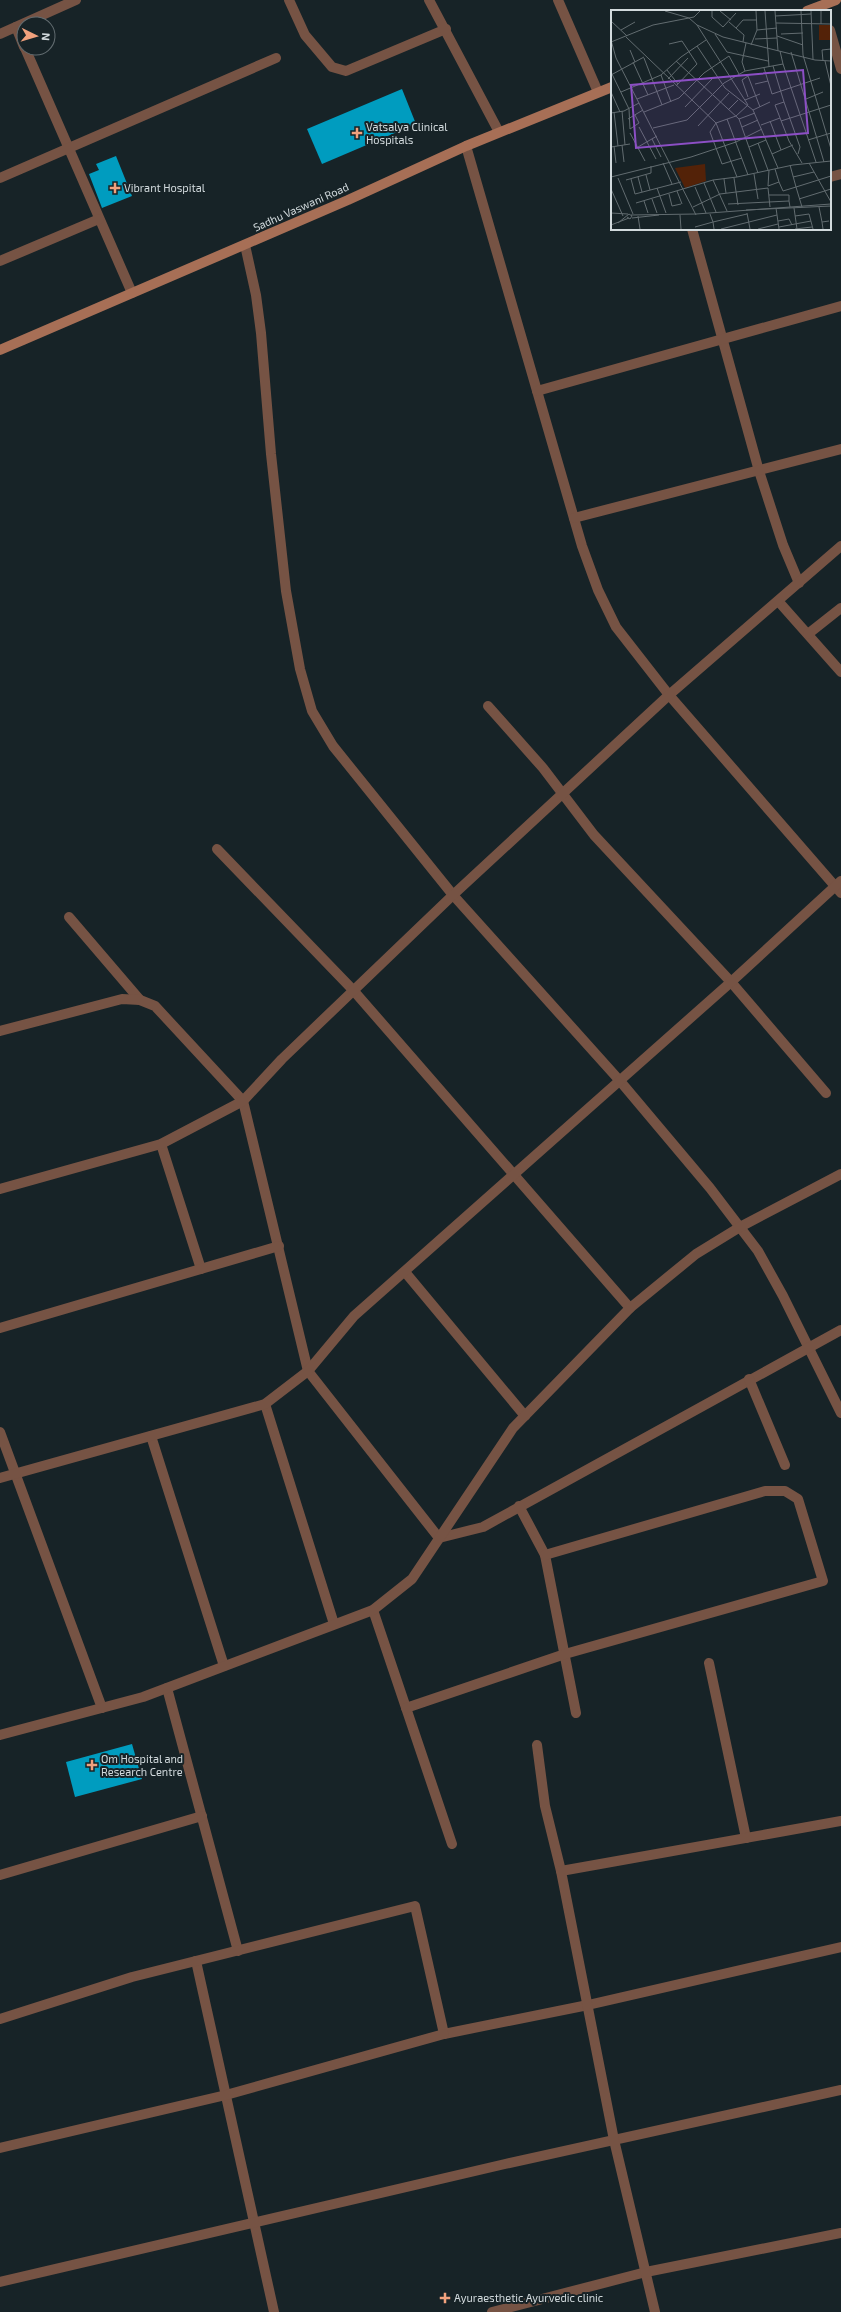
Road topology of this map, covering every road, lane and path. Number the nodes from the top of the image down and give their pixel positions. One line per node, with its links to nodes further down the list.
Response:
1 (76, 0): 8 (street)
2 (289, 0): 10 (street)
3 (429, 0): 10 (street)
4 (558, 0): 17 (street)
5 (836, 0): 6 (street)
6 (823, 5): 7 (street)
7 (810, 10)
8 (40, 16)
9 (16, 27): 11 (street)
10 (446, 29): 18 (street)
11 (0, 34)
12 (831, 34): 15 (street)
13 (28, 56): 20 (street)
14 (276, 58): 20 (street)
15 (841, 69)
16 (611, 87): 17 (street, Sadhu Vaswani Road)
17 (598, 92): 18 (street, Sadhu Vaswani Road)
18 (499, 132): 19 (street, Sadhu Vaswani Road)
19 (466, 146): 26 (street, Sadhu Vaswani Road); 32 (street)
20 (68, 148): 23 (street); 24 (street)
21 (841, 174): 22 (street)
22 (831, 177)
23 (0, 178)
24 (99, 219): 27 (street); 28 (street)
25 (692, 230): 30 (street)
26 (245, 245): 28 (street, Sadhu Vaswani Road); 47 (street)
27 (0, 261)
28 (132, 294): 31 (street, Sadhu Vaswani Road)
29 (841, 306): 30 (street)
30 (721, 339): 32 (street); 34 (street)
31 (0, 350)
32 (537, 390): 35 (street)
33 (841, 449): 34 (street)
34 (759, 471): 35 (street); 37 (street)
35 (574, 518): 42 (street)
36 (841, 546): 37 (street)
37 (800, 583): 38 (street)
38 (779, 602): 40 (street); 42 (street)
39 (841, 608): 40 (street)
40 (808, 634): 41 (street)
41 (841, 672)
42 (669, 695): 44 (street); 46 (street)
43 (488, 706): 44 (street)
44 (562, 794): 47 (street); 49 (street)
45 (217, 849): 50 (street)
46 (839, 886): 49 (street)
47 (453, 895): 50 (street); 53 (street)
48 (69, 917): 51 (street)
49 (732, 982): 53 (street); 54 (street)
50 (353, 990): 55 (street); 57 (street)
51 (140, 1000): 52 (street); 55 (street)
52 (0, 1031)
53 (620, 1081): 57 (street); 60 (street)
54 (826, 1093)
55 (243, 1101): 56 (street); 61 (street)
56 (161, 1144): 59 (street); 62 (street)
57 (513, 1174): 63 (street); 64 (street)
58 (841, 1174): 60 (street)
59 (0, 1189)
60 (740, 1227): 64 (street); 67 (street)
61 (279, 1246): 62 (street); 68 (street)
62 (201, 1269): 65 (street)
63 (405, 1272): 68 (street); 72 (street)
64 (630, 1308): 72 (street)
65 (0, 1328)
66 (841, 1330): 67 (street)
67 (808, 1347): 69 (street); 71 (street)
68 (308, 1371): 70 (street); 79 (street)
69 (749, 1379): 75 (street); 78 (street)
70 (265, 1404): 74 (street); 82 (street)
71 (841, 1413)
72 (525, 1416): 79 (street)
73 (0, 1432): 76 (street)
74 (151, 1436): 76 (street); 85 (street)
75 (785, 1465)
76 (15, 1474): 77 (street); 87 (street)
77 (0, 1478)
78 (519, 1506): 79 (street); 80 (street)
79 (439, 1538): 81 (street)
80 (545, 1555): 83 (street); 83 (street)
81 (373, 1610): 82 (street); 88 (street)
82 (334, 1624): 85 (street)
83 (565, 1654): 88 (street); 89 (street)
84 (709, 1662): 94 (street)
85 (224, 1666): 86 (street)
86 (167, 1688): 87 (street); 92 (street)
87 (102, 1708): 90 (street)
88 (406, 1708): 95 (street)
89 (576, 1713)
90 (0, 1735)
91 (537, 1745): 96 (street)
92 (202, 1816): 97 (street); 99 (street)
93 (841, 1821): 94 (street)
94 (746, 1838): 96 (street)
95 (452, 1844)
96 (561, 1871): 101 (street)
97 (0, 1875)
98 (841, 1948): 101 (street)
99 (238, 1950): 100 (street); 103 (street)
100 (196, 1961): 102 (street); 105 (street)
101 (588, 2005): 103 (street); 106 (street)
102 (0, 2019)
103 (444, 2034): 105 (street)
104 (841, 2090): 106 (street)
105 (226, 2095): 107 (street); 108 (street)
106 (614, 2140): 108 (street); 110 (street)
107 (0, 2148)
108 (254, 2222): 111 (street); 112 (street)
109 (841, 2233): 110 (street)
110 (646, 2272): 113 (street); 114 (street)
111 (0, 2282)
112 (274, 2312)
113 (492, 2312)
114 (655, 2312)

